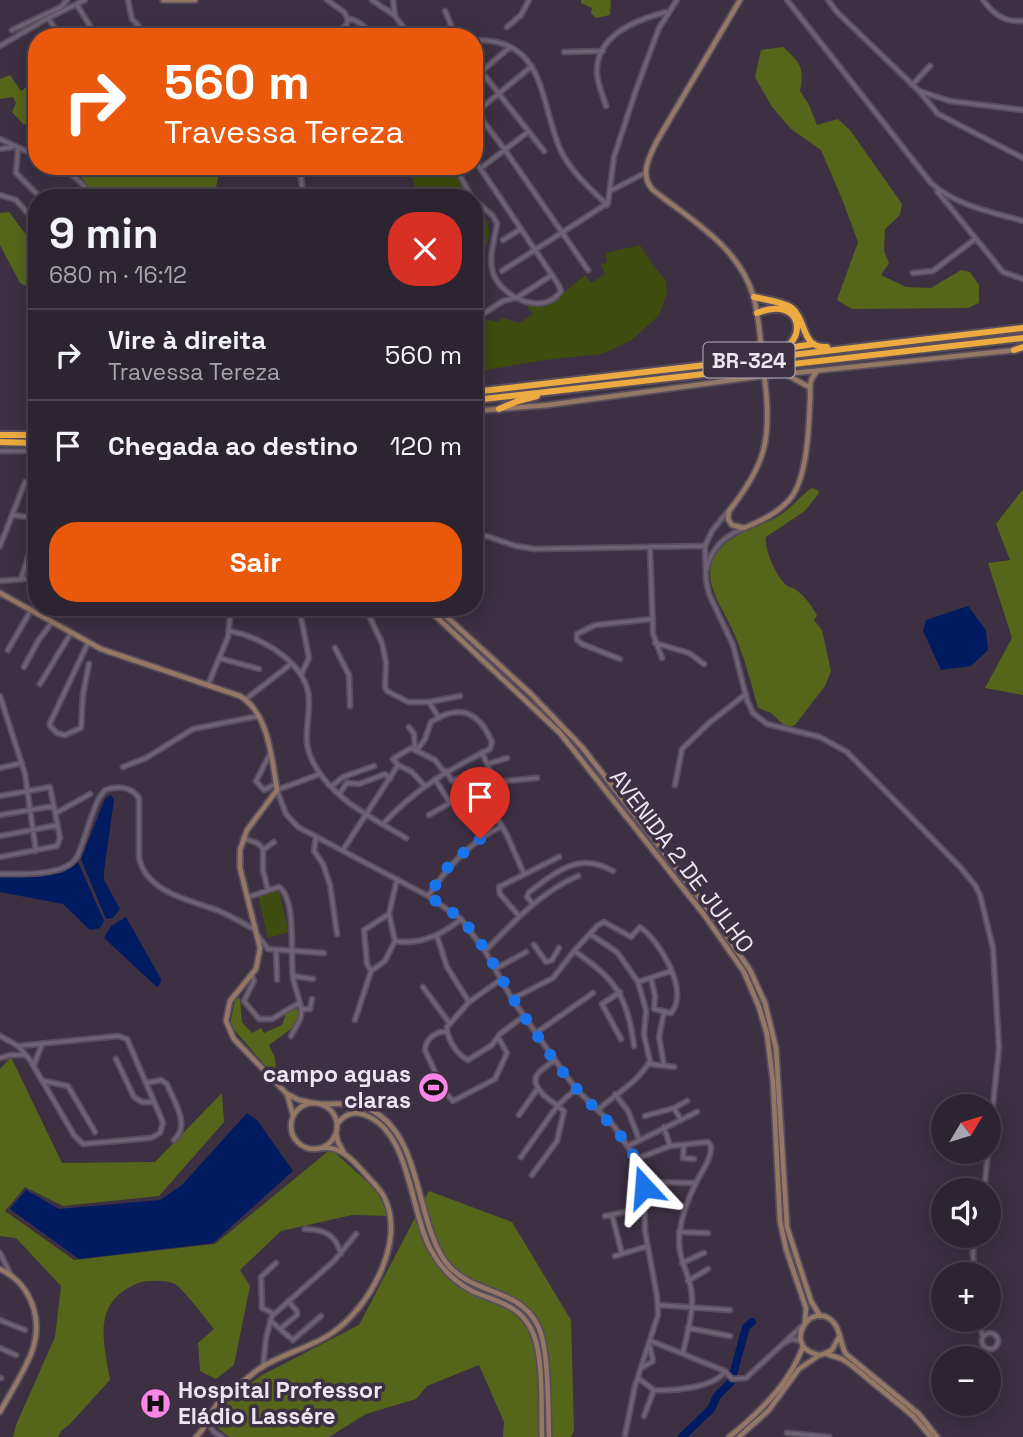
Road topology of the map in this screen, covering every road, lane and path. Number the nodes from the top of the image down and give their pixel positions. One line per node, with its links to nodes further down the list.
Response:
1 (67, 0): 31 (street)
2 (85, 0): 15 (street)
3 (128, 0): 26 (street)
4 (163, 0): 5 (main road)
5 (195, 0)
6 (327, 0): 20 (street)
7 (372, 0): 18 (street)
8 (393, 0): 18 (street)
9 (529, 0): 22 (street)
10 (677, 0): 17 (street)
11 (740, 0): 59 (main road)
12 (787, 0): 61 (street)
13 (828, 0): 42 (street)
14 (983, 0): 21 (street)
15 (77, 5): 19 (street); 25 (street)
16 (445, 11): 30 (street)
17 (668, 11): 36 (street); 64 (street)
18 (396, 16): 29 (street)
19 (48, 18): 23 (street); 24 (street)
20 (348, 19): 27 (street); 28 (street)
21 (1023, 21)
22 (507, 27)
23 (31, 28)
24 (55, 28)
25 (91, 28)
26 (140, 28)
27 (343, 28)
28 (364, 28)
29 (405, 28)
30 (452, 28)
31 (12, 30)
32 (28, 30): 34 (street)
33 (483, 41): 35 (street)
34 (0, 46)
35 (510, 47): 38 (street); 40 (street)
36 (603, 51): 37 (street); 46 (street)
37 (564, 52)
38 (533, 66): 44 (street); 67 (street)
39 (930, 66): 42 (street)
40 (483, 70)
41 (483, 74): 44 (street)
42 (912, 85): 43 (street)
43 (919, 92): 47 (street); 56 (street)
44 (499, 94): 45 (street); 49 (street)
45 (483, 106)
46 (606, 106)
47 (1023, 110)
48 (483, 122): 53 (street)
49 (528, 132): 53 (street); 54 (street)
50 (0, 139): 51 (street)
51 (16, 147): 52 (street); 55 (street); 62 (street)
52 (0, 149)
53 (505, 150): 57 (street); 73 (street)
54 (544, 151)
55 (28, 152)
56 (1023, 158)
57 (483, 166)
58 (483, 171): 72 (street)
59 (645, 173): 64 (street); 82 (main road)
60 (71, 175): 63 (street)
61 (931, 183): 66 (street); 69 (street)
62 (32, 189)
63 (87, 189)
64 (610, 191): 67 (street)
65 (0, 195): 70 (street)
66 (959, 202): 69 (street); 71 (street)
67 (607, 205): 73 (street)
68 (483, 207): 83 (street)
69 (954, 213): 74 (street)
70 (28, 214)
71 (1023, 221)
72 (521, 229): 75 (street); 76 (street)
73 (561, 232): 76 (street); 77 (street)
74 (975, 239): 79 (street); 81 (street)
75 (503, 240)
76 (536, 250): 78 (street); 80 (street)
77 (587, 270)
78 (502, 271)
79 (913, 273)
80 (552, 275): 83 (street); 83 (street)
81 (1023, 279)
82 (754, 297): 84 (main road); 88 (highway)
83 (514, 298): 85 (street)
84 (757, 313): 90 (highway); 109 (main road, bridge)
85 (483, 314)
86 (1023, 328): 89 (highway, BR-324)
87 (1023, 338): 98 (highway, BR-324)
88 (814, 344): 89 (highway); 90 (highway)
89 (860, 347): 93 (highway, BR-324)
90 (787, 348): 93 (highway)
91 (1023, 348): 92 (highway)
92 (1014, 350): 94 (main road)
93 (739, 361): 97 (highway, BR-324)
94 (820, 370): 95 (main road); 96 (main road)
95 (785, 374): 96 (main road); 100 (main road)
96 (809, 388): 112 (main road)
97 (483, 391)
98 (557, 391): 99 (highway, BR-324); 100 (highway)
99 (483, 399)
100 (499, 409): 101 (main road)
101 (483, 410)
102 (0, 435): 103 (highway)
103 (28, 435)
104 (0, 442): 105 (highway)
105 (28, 443)
106 (0, 451): 107 (street)
107 (28, 451)
108 (25, 482): 110 (street)
109 (729, 511): 112 (main road); 116 (street)
110 (13, 514): 111 (street); 114 (street)
111 (28, 517)
112 (744, 528): 119 (street)
113 (483, 536): 117 (street)
114 (2, 537): 115 (street)
115 (0, 546)
116 (705, 546): 117 (street); 119 (street)
117 (650, 547): 132 (street)
118 (28, 557): 120 (street)
119 (706, 573): 151 (street)
120 (21, 579): 121 (street); 122 (street)
121 (28, 579)
122 (0, 581)
123 (0, 593): 124 (main road)
124 (28, 608)
125 (28, 615): 139 (street)
126 (42, 616): 133 (main road)
127 (230, 616): 134 (street)
128 (301, 616): 148 (street)
129 (369, 616): 155 (street)
130 (436, 616): 338 (main road, AVENIDA 2 DE JULHO)
131 (446, 616): 335 (main road, AVENIDA 2 DE JULHO)
132 (653, 619): 137 (street); 142 (street)
133 (52, 622): 135 (main road); 146 (street)
134 (229, 631): 140 (street); 144 (street)
135 (71, 634): 136 (main road); 149 (street)
136 (88, 643): 143 (street); 150 (main road)
137 (655, 643): 141 (street); 145 (street)
138 (335, 648): 156 (street)
139 (8, 650)
140 (219, 658): 147 (street); 150 (street)
141 (663, 658)
142 (620, 659)
143 (89, 664)
144 (291, 664): 148 (street); 154 (street)
145 (704, 664)
146 (24, 667)
147 (259, 668)
148 (300, 676): 171 (street)
149 (40, 684)
150 (208, 685): 154 (main road)
151 (746, 694): 177 (street); 280 (street)
152 (0, 696): 164 (street)
153 (460, 696): 155 (street)
154 (246, 699): 157 (main road)
155 (429, 702): 158 (street)
156 (350, 706)
157 (259, 716): 162 (main road); 168 (street)
158 (439, 718): 160 (street); 161 (street)
159 (409, 726): 160 (street)
160 (416, 750): 166 (street); 170 (street)
161 (482, 752): 165 (street); 170 (street)
162 (271, 754): 176 (main road); 176 (street)
163 (507, 758): 165 (street)
164 (22, 764): 169 (street); 181 (street)
165 (488, 764): 175 (street)
166 (398, 765): 173 (street); 179 (street)
167 (374, 766): 178 (street)
168 (123, 767)
169 (0, 768)
170 (445, 772): 174 (street); 188 (street)
171 (320, 774): 178 (street); 180 (street)
172 (537, 778): 175 (street)
173 (390, 779): 183 (street); 191 (street)
174 (435, 779): 179 (street); 186 (street)
175 (496, 782): 188 (street)
176 (276, 783): 180 (main road)
177 (675, 785)
178 (332, 786): 183 (street)
179 (424, 786): 194 (street)
180 (277, 790): 199 (street); 200 (main road)
181 (28, 791): 184 (street); 187 (street); 189 (street)
182 (90, 794): 190 (street)
183 (340, 794): 191 (street)
184 (0, 796)
185 (468, 801): 186 (street)
186 (450, 803): 193 (street)
187 (54, 806): 189 (street); 190 (street)
188 (485, 806): 196 (street)
189 (31, 810): 192 (street); 197 (street)
190 (56, 813): 195 (street)
191 (365, 813): 194 (street); 204 (street)
192 (0, 815)
193 (429, 815)
194 (383, 824): 201 (street)
195 (58, 825): 197 (street); 205 (street)
196 (502, 826): 210 (street); 214 (street)
197 (34, 830): 198 (street); 205 (street)
198 (0, 836)
199 (316, 837): 204 (street); 221 (street)
200 (243, 838): 203 (street); 215 (main road)
201 (406, 838)
202 (274, 842): 203 (street)
203 (263, 850): 213 (street)
204 (343, 850): 212 (street)
205 (36, 851): 206 (street)
206 (0, 856)
207 (559, 857): 210 (street)
208 (613, 871): 216 (street)
209 (0, 874): 220 (street)
210 (524, 874): 218 (street)
211 (578, 876): 216 (street)
212 (397, 879): 214 (street); 217 (street)
213 (268, 890): 215 (street); 228 (street)
214 (428, 896): 219 (street)
215 (248, 897): 220 (main road)
216 (532, 903): 218 (street)
217 (389, 914): 224 (street); 236 (street)
218 (519, 916): 229 (street)
219 (461, 919): 223 (street); 229 (street)
220 (257, 932): 227 (street); 238 (main road)
221 (337, 934)
222 (590, 934): 230 (street); 237 (street); 244 (street)
223 (437, 936): 224 (street); 250 (street)
224 (395, 941): 236 (street)
225 (534, 945): 233 (street)
226 (559, 948): 233 (street)
227 (276, 950): 228 (street); 242 (street)
228 (291, 950): 232 (street); 239 (street)
229 (485, 951): 234 (street)
230 (574, 951): 235 (street); 246 (street)
231 (526, 952): 234 (street)
232 (324, 953)
233 (552, 960): 235 (street)
234 (495, 969): 243 (street)
235 (561, 969): 249 (street)
236 (371, 971): 255 (street)
237 (671, 971): 240 (street); 253 (street)
238 (252, 975): 251 (street); 278 (main road)
239 (293, 976): 241 (street); 251 (street)
240 (651, 978): 244 (street); 253 (street)
241 (313, 979)
242 (277, 980)
243 (500, 980): 249 (street); 250 (street)
244 (638, 982): 270 (street)
245 (423, 988): 256 (street)
246 (620, 992): 262 (street); 265 (street)
247 (593, 993): 258 (street)
248 (312, 999): 252 (street)
249 (512, 999): 254 (street)
250 (470, 1002): 256 (street)
251 (299, 1003): 252 (street)
252 (301, 1009): 260 (street)
253 (664, 1012): 271 (street)
254 (524, 1016): 258 (street); 261 (street)
255 (355, 1020)
256 (450, 1024): 257 (street)
257 (447, 1032): 261 (street); 261 (street)
258 (536, 1033): 269 (street)
259 (0, 1036): 264 (street)
260 (291, 1036)
261 (498, 1037)
262 (621, 1039)
263 (42, 1044): 264 (street); 272 (street); 275 (street)
264 (18, 1046): 266 (street)
265 (634, 1046)
266 (26, 1055): 267 (street); 272 (street)
267 (0, 1058)
268 (116, 1059): 282 (street)
269 (555, 1060): 276 (street); 277 (street)
270 (649, 1064): 271 (street); 279 (street)
271 (664, 1065): 273 (street)
272 (34, 1066): 274 (street)
273 (674, 1067)
274 (44, 1081): 282 (street); 295 (street)
275 (147, 1083): 282 (street); 298 (street)
276 (538, 1088): 285 (street); 290 (street)
277 (576, 1089): 285 (street); 287 (street)
278 (287, 1094): 283 (main road); 289 (main road)
279 (615, 1094): 287 (street); 297 (street)
280 (994, 1094)
281 (687, 1101): 286 (street)
282 (154, 1102)
283 (313, 1103): 284 (main road); 289 (main road)
284 (320, 1104): 293 (main road); 368 (main road)
285 (557, 1105): 304 (street); 307 (street)
286 (674, 1108): 291 (street); 292 (street)
287 (598, 1109): 300 (street)
288 (697, 1112): 292 (street)
289 (293, 1115): 302 (main road)
290 (519, 1115)
291 (645, 1116)
292 (681, 1120): 294 (street)
293 (337, 1124): 296 (main road); 367 (main road)
294 (664, 1127): 297 (street); 301 (street)
295 (95, 1132)
296 (336, 1132): 302 (main road); 303 (main road)
297 (639, 1139): 300 (street)
298 (174, 1140)
299 (684, 1145): 301 (street); 306 (street); 309 (street)
300 (628, 1146): 305 (street)
301 (670, 1146): 305 (street)
302 (323, 1148): 303 (main road)
303 (345, 1154): 353 (main road)
304 (521, 1157)
305 (636, 1159): 308 (street)
306 (694, 1160)
307 (532, 1175)
308 (643, 1182): 309 (street); 310 (street)
309 (695, 1183): 314 (street)
310 (645, 1208): 311 (street); 317 (street)
311 (612, 1215): 312 (street); 321 (street)
312 (605, 1216)
313 (305, 1229): 320 (street)
314 (680, 1232): 315 (street); 324 (street)
315 (708, 1233)
316 (356, 1234): 320 (street)
317 (648, 1246): 321 (street); 330 (street)
318 (0, 1253): 327 (street)
319 (704, 1253): 324 (street)
320 (341, 1254): 329 (street)
321 (622, 1254): 322 (street)
322 (615, 1256)
323 (276, 1263): 333 (street)
324 (682, 1263): 328 (street)
325 (0, 1269): 327 (main road)
326 (708, 1269): 328 (street)
327 (11, 1275): 358 (main road)
328 (688, 1281): 331 (street)
329 (288, 1301): 333 (street); 340 (street)
330 (658, 1305): 331 (street); 346 (street)
331 (691, 1308): 332 (street); 339 (street)
332 (730, 1310)
333 (274, 1314): 336 (street)
334 (321, 1316): 340 (street)
335 (820, 1316): 338 (main road); 345 (main road)
336 (270, 1320): 340 (street); 353 (street)
337 (0, 1321): 341 (street)
338 (804, 1324): 347 (main road); 348 (street)
339 (688, 1328): 343 (street); 350 (street)
340 (280, 1329)
341 (25, 1330)
342 (982, 1332): 344 (street)
343 (730, 1336)
344 (983, 1336): 344 (street)
345 (839, 1337): 351 (main road); 373 (main road)
346 (650, 1343): 350 (street); 354 (street); 354 (street)
347 (802, 1343): 348 (street); 351 (main road); 369 (main road)
348 (781, 1344): 355 (street)
349 (0, 1348): 352 (street)
350 (683, 1353): 355 (street)
351 (823, 1354): 370 (main road); 372 (main road)
352 (16, 1355)
353 (263, 1367): 360 (main road)
354 (642, 1367): 356 (street)
355 (725, 1371): 357 (street)
356 (638, 1379): 357 (street); 364 (street)
357 (654, 1390): 359 (street)
358 (0, 1412)
359 (644, 1416)
360 (208, 1423): 361 (main road); 362 (street)
361 (202, 1431): 362 (street); 365 (main road)
362 (214, 1432): 366 (street)
363 (787, 1433): 371 (street)
364 (625, 1435)
365 (197, 1437)
366 (222, 1437)
367 (542, 1437)
368 (549, 1437)
369 (729, 1437)
370 (739, 1437)
371 (829, 1437)
372 (931, 1437)
373 (937, 1437)

